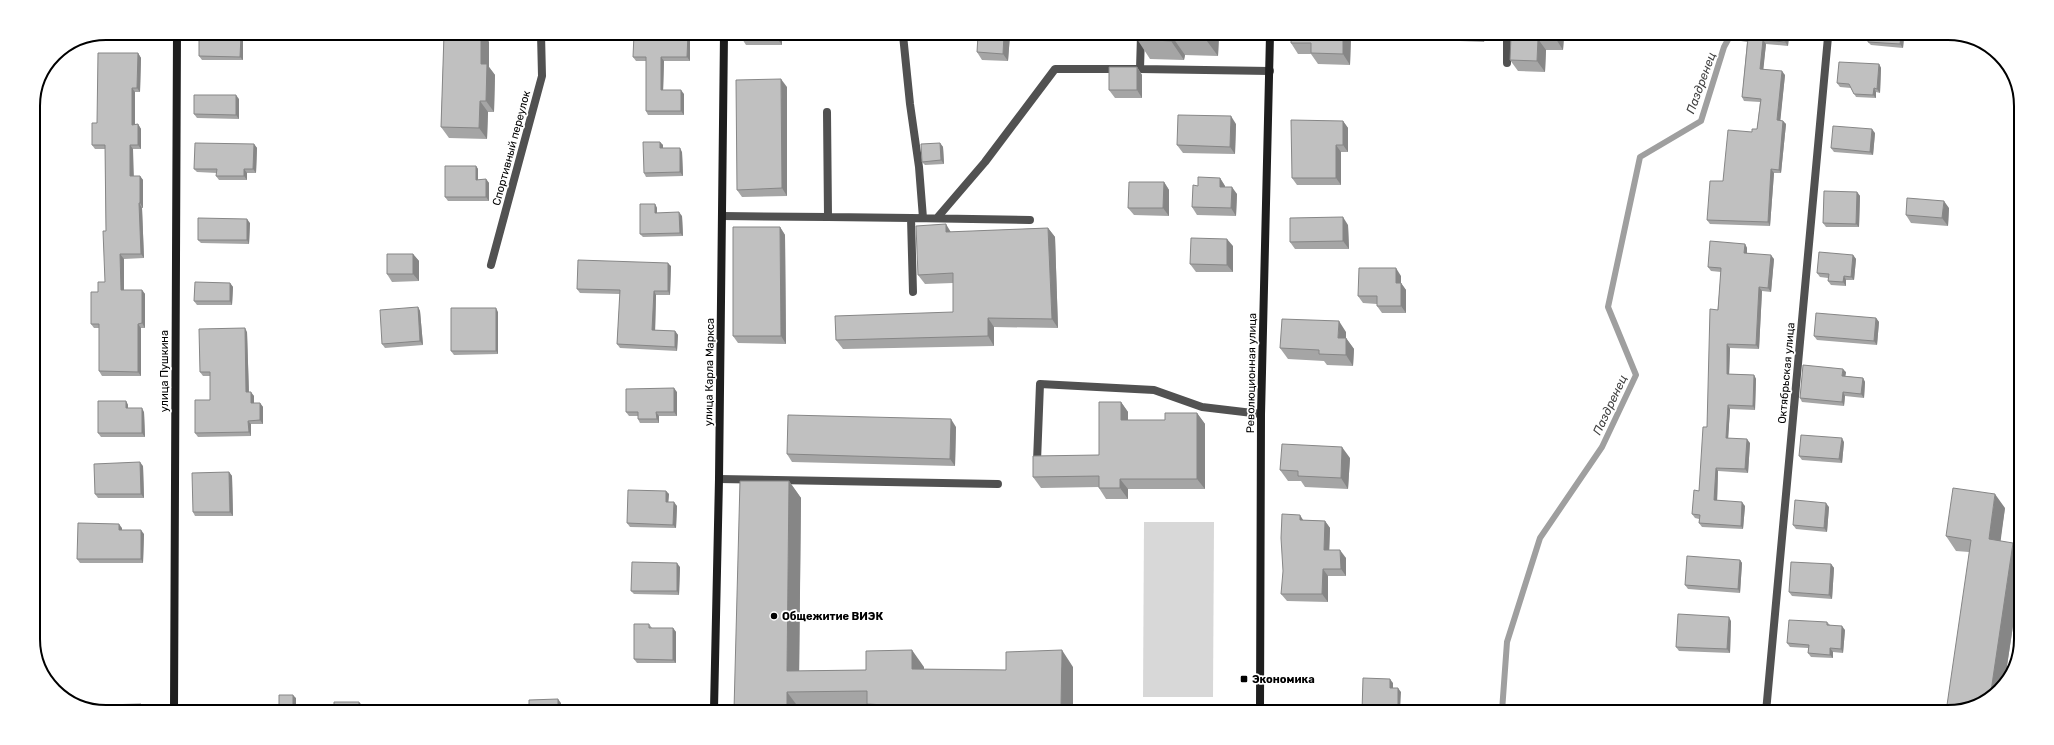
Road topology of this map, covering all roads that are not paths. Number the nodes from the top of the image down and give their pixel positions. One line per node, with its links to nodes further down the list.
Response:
1 (176, 40): 25 (main road, улица Пушкина)
2 (541, 40): 19 (street, Спортивный переулок)
3 (724, 40): 13 (main road, улица Карла Маркса)
4 (904, 40): 16 (street)
5 (1141, 40): 10 (street)
6 (1270, 40): 11 (main road, Революционная улица)
7 (1507, 40): 9 (street)
8 (1828, 40): 28 (street, Октябрьская улица)
9 (1507, 62)
10 (1140, 69): 11 (street); 17 (street)
11 (1270, 71): 21 (main road, Революционная улица)
12 (827, 112): 14 (street)
13 (722, 216): 14 (street); 23 (main road, улица Карла Маркса)
14 (828, 217): 15 (street)
15 (911, 218): 16 (street); 20 (street)
16 (923, 218): 17 (street)
17 (937, 218): 18 (street)
18 (1030, 220)
19 (491, 265)
20 (913, 292)
21 (1261, 414): 22 (street); 27 (main road, Революционная улица)
22 (1037, 461)
23 (719, 479): 24 (street); 26 (main road, улица Карла Маркса)
24 (998, 484)
25 (174, 705)
26 (714, 705)
27 (1260, 705)
28 (1767, 705)

